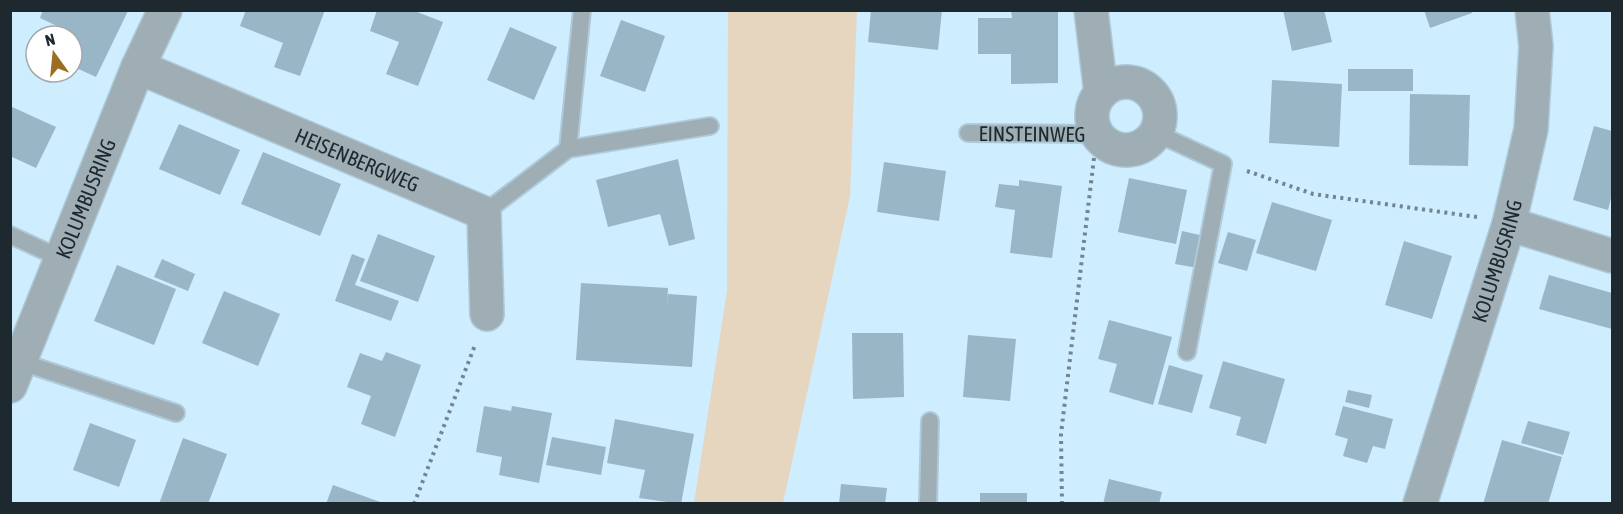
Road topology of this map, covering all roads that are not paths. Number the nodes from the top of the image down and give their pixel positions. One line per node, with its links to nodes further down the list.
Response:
1 (165, 10): 5 (street, KOLUMBUSRING)
2 (582, 10): 11 (lane)
3 (1091, 10): 6 (street, EINSTEINWEG)
4 (1532, 10): 13 (street, KOLUMBUSRING)
5 (138, 67): 12 (street, HEISENBERGWEG); 16 (street, KOLUMBUSRING)
6 (1101, 93): 9 (street); 10 (street, EINSTEINWEG)
7 (710, 126): 11 (lane)
8 (968, 133): 10 (lane, EINSTEINWEG)
9 (1156, 133): 10 (street, EINSTEINWEG); 18 (lane)
10 (1097, 134)
11 (568, 149): 12 (lane)
12 (484, 213): 17 (street)
13 (1509, 224): 15 (street); 23 (street, KOLUMBUSRING)
14 (10, 235): 16 (lane)
15 (1612, 256)
16 (60, 258): 19 (street, KOLUMBUSRING)
17 (487, 314)
18 (1187, 352)
19 (16, 374): 20 (lane)
20 (176, 413)
21 (930, 421): 22 (lane)
22 (928, 504)
23 (1420, 504)

